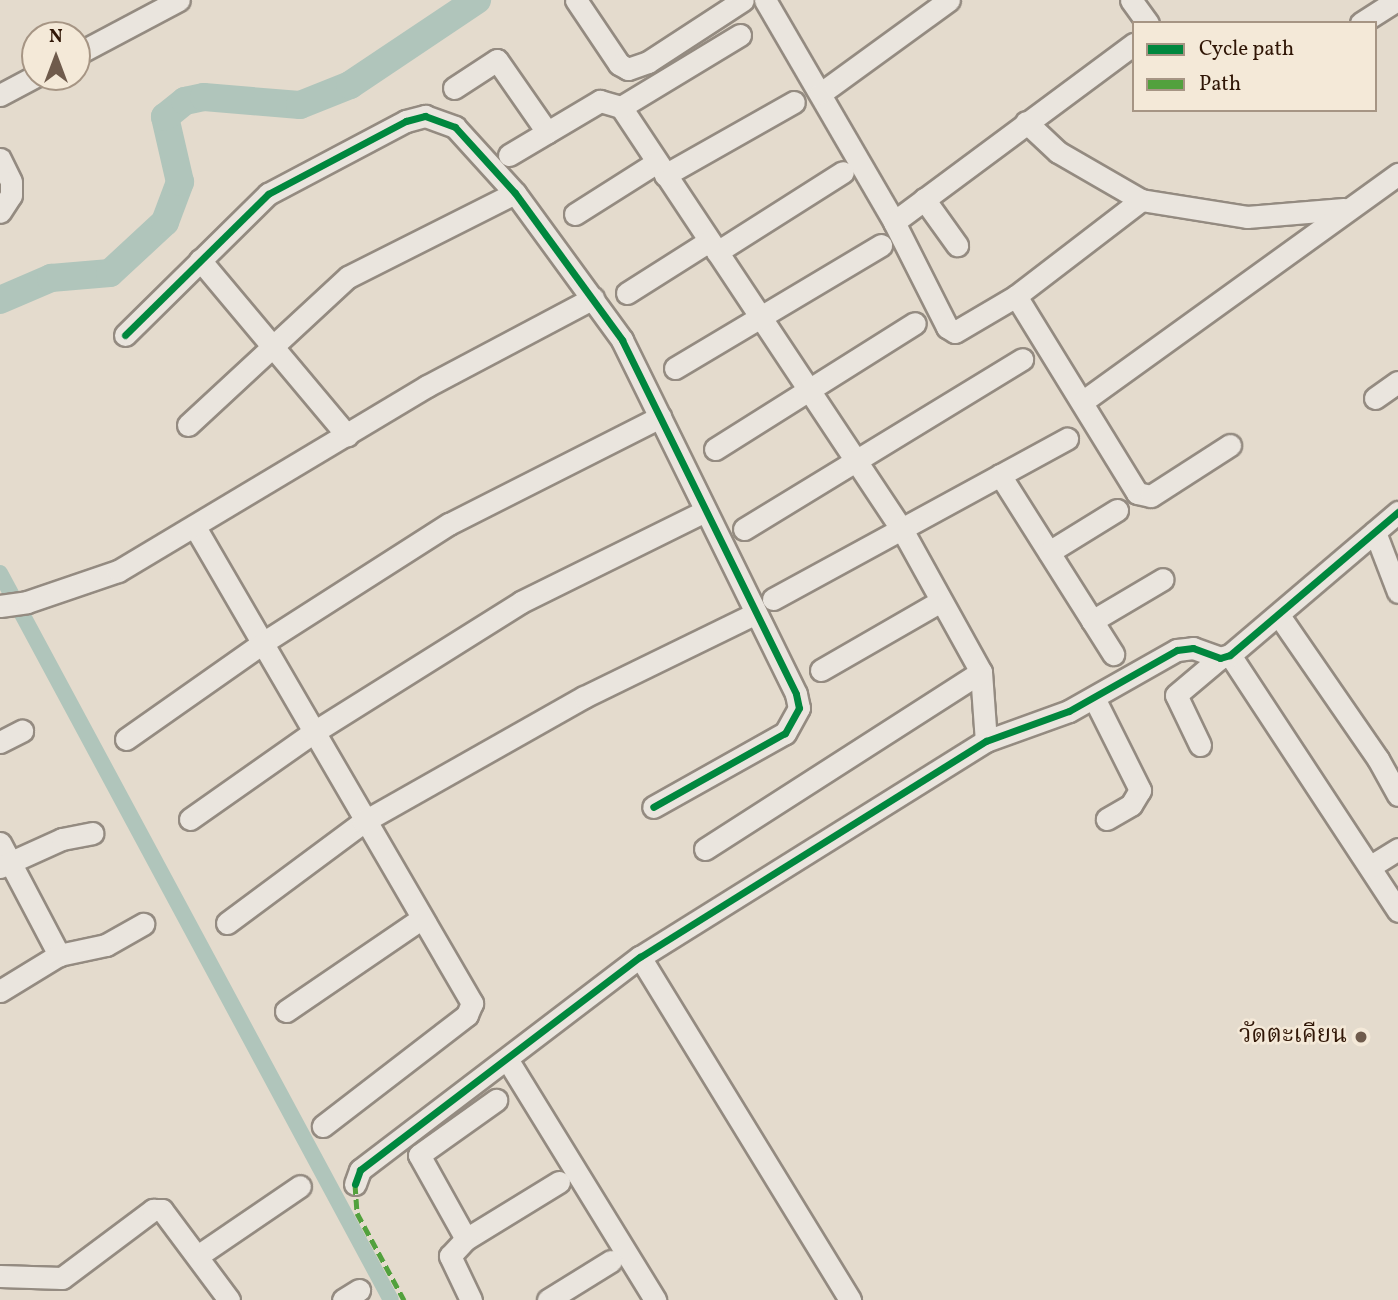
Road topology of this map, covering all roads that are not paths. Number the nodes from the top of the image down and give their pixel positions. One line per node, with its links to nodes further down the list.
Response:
1 (179, 0): 12 (street)
2 (576, 0): 3 (street)
3 (743, 0)
4 (765, 0): 15 (street)
5 (949, 0): 15 (street)
6 (1131, 0): 8 (street)
7 (1397, 0): 9 (street)
8 (1147, 21)
9 (1364, 21)
10 (740, 35): 18 (street)
11 (1132, 45): 19 (street)
12 (91, 47)
13 (21, 84): 16 (street)
14 (454, 88): 20 (street)
15 (821, 93): 32 (street)
16 (0, 95)
17 (794, 102): 23 (street)
18 (621, 107): 20 (street); 23 (street)
19 (1026, 122): 27 (street); 28 (street)
20 (547, 132): 21 (street)
21 (509, 155)
22 (0, 159): 30 (street)
23 (661, 168): 31 (street); 35 (street)
24 (843, 172): 35 (street)
25 (1398, 174): 29 (street)
26 (515, 193): 36 (street); 39 (street); 43 (street)
27 (924, 199): 32 (street); 34 (street)
28 (1142, 200): 29 (street); 38 (street)
29 (1345, 208): 49 (street)
30 (0, 212)
31 (575, 214)
32 (894, 222): 38 (street)
33 (881, 245): 40 (street)
34 (957, 245)
35 (713, 247): 37 (street); 40 (street)
36 (200, 260): 42 (street); 43 (street)
37 (627, 293)
38 (1016, 296): 49 (street)
39 (593, 298): 50 (street); 52 (street)
40 (760, 317): 45 (street); 47 (street)
41 (915, 323): 47 (street)
42 (125, 335)
43 (273, 349): 51 (street); 52 (street)
44 (1022, 359): 56 (street)
45 (675, 368)
46 (1398, 382): 48 (street)
47 (809, 390): 55 (street); 56 (street)
48 (1375, 398)
49 (1082, 402): 54 (street)
50 (660, 418): 58 (street); 74 (street)
51 (188, 425)
52 (347, 435): 61 (street)
53 (1067, 439): 57 (street)
54 (1230, 444)
55 (715, 449)
56 (856, 460): 62 (street); 63 (street)
57 (1000, 475): 63 (street); 65 (street)
58 (705, 510): 71 (street); 81 (street)
59 (1117, 510): 65 (street)
60 (1398, 512): 64 (street)
61 (195, 527): 70 (street); 74 (street)
62 (744, 529)
63 (901, 529): 68 (street); 69 (street)
64 (1375, 532): 67 (street); 72 (street)
65 (1049, 552): 73 (street)
66 (1163, 579): 73 (street)
67 (1398, 592)
68 (772, 599)
69 (942, 601): 77 (street); 78 (street)
70 (0, 606)
71 (756, 613): 87 (street); 90 (street)
72 (1280, 617): 76 (street); 86 (street)
73 (1092, 621): 75 (street)
74 (261, 644): 81 (street); 82 (street)
75 (1113, 654)
76 (1225, 656): 79 (street); 85 (street); 95 (street)
77 (821, 670)
78 (981, 672): 83 (street); 92 (street)
79 (1094, 698): 83 (street); 89 (street)
80 (22, 731): 84 (street)
81 (314, 732): 88 (street); 90 (street)
82 (126, 739)
83 (986, 741): 101 (street)
84 (0, 742)
85 (1200, 745)
86 (1398, 795)
87 (653, 807)
88 (190, 819)
89 (1107, 819)
90 (363, 822): 97 (street); 98 (street)
91 (92, 832): 94 (street)
92 (705, 849)
93 (1398, 849): 95 (street)
94 (3, 857): 100 (street)
95 (1371, 866): 96 (street)
96 (1398, 911)
97 (421, 919): 103 (street); 106 (street)
98 (228, 923)
99 (143, 924): 100 (street)
100 (58, 955): 102 (street)
101 (640, 957): 104 (street); 118 (street)
102 (0, 991)
103 (286, 1011)
104 (507, 1059): 108 (street); 117 (street)
105 (496, 1100): 110 (street)
106 (323, 1126)
107 (559, 1182): 110 (street)
108 (355, 1184)
109 (300, 1186): 111 (street)
110 (466, 1239): 115 (street)
111 (199, 1255): 113 (street); 114 (street)
112 (611, 1261): 116 (street)
113 (0, 1276)
114 (229, 1300)
115 (471, 1300)
116 (548, 1300)
117 (655, 1300)
118 (850, 1300)

